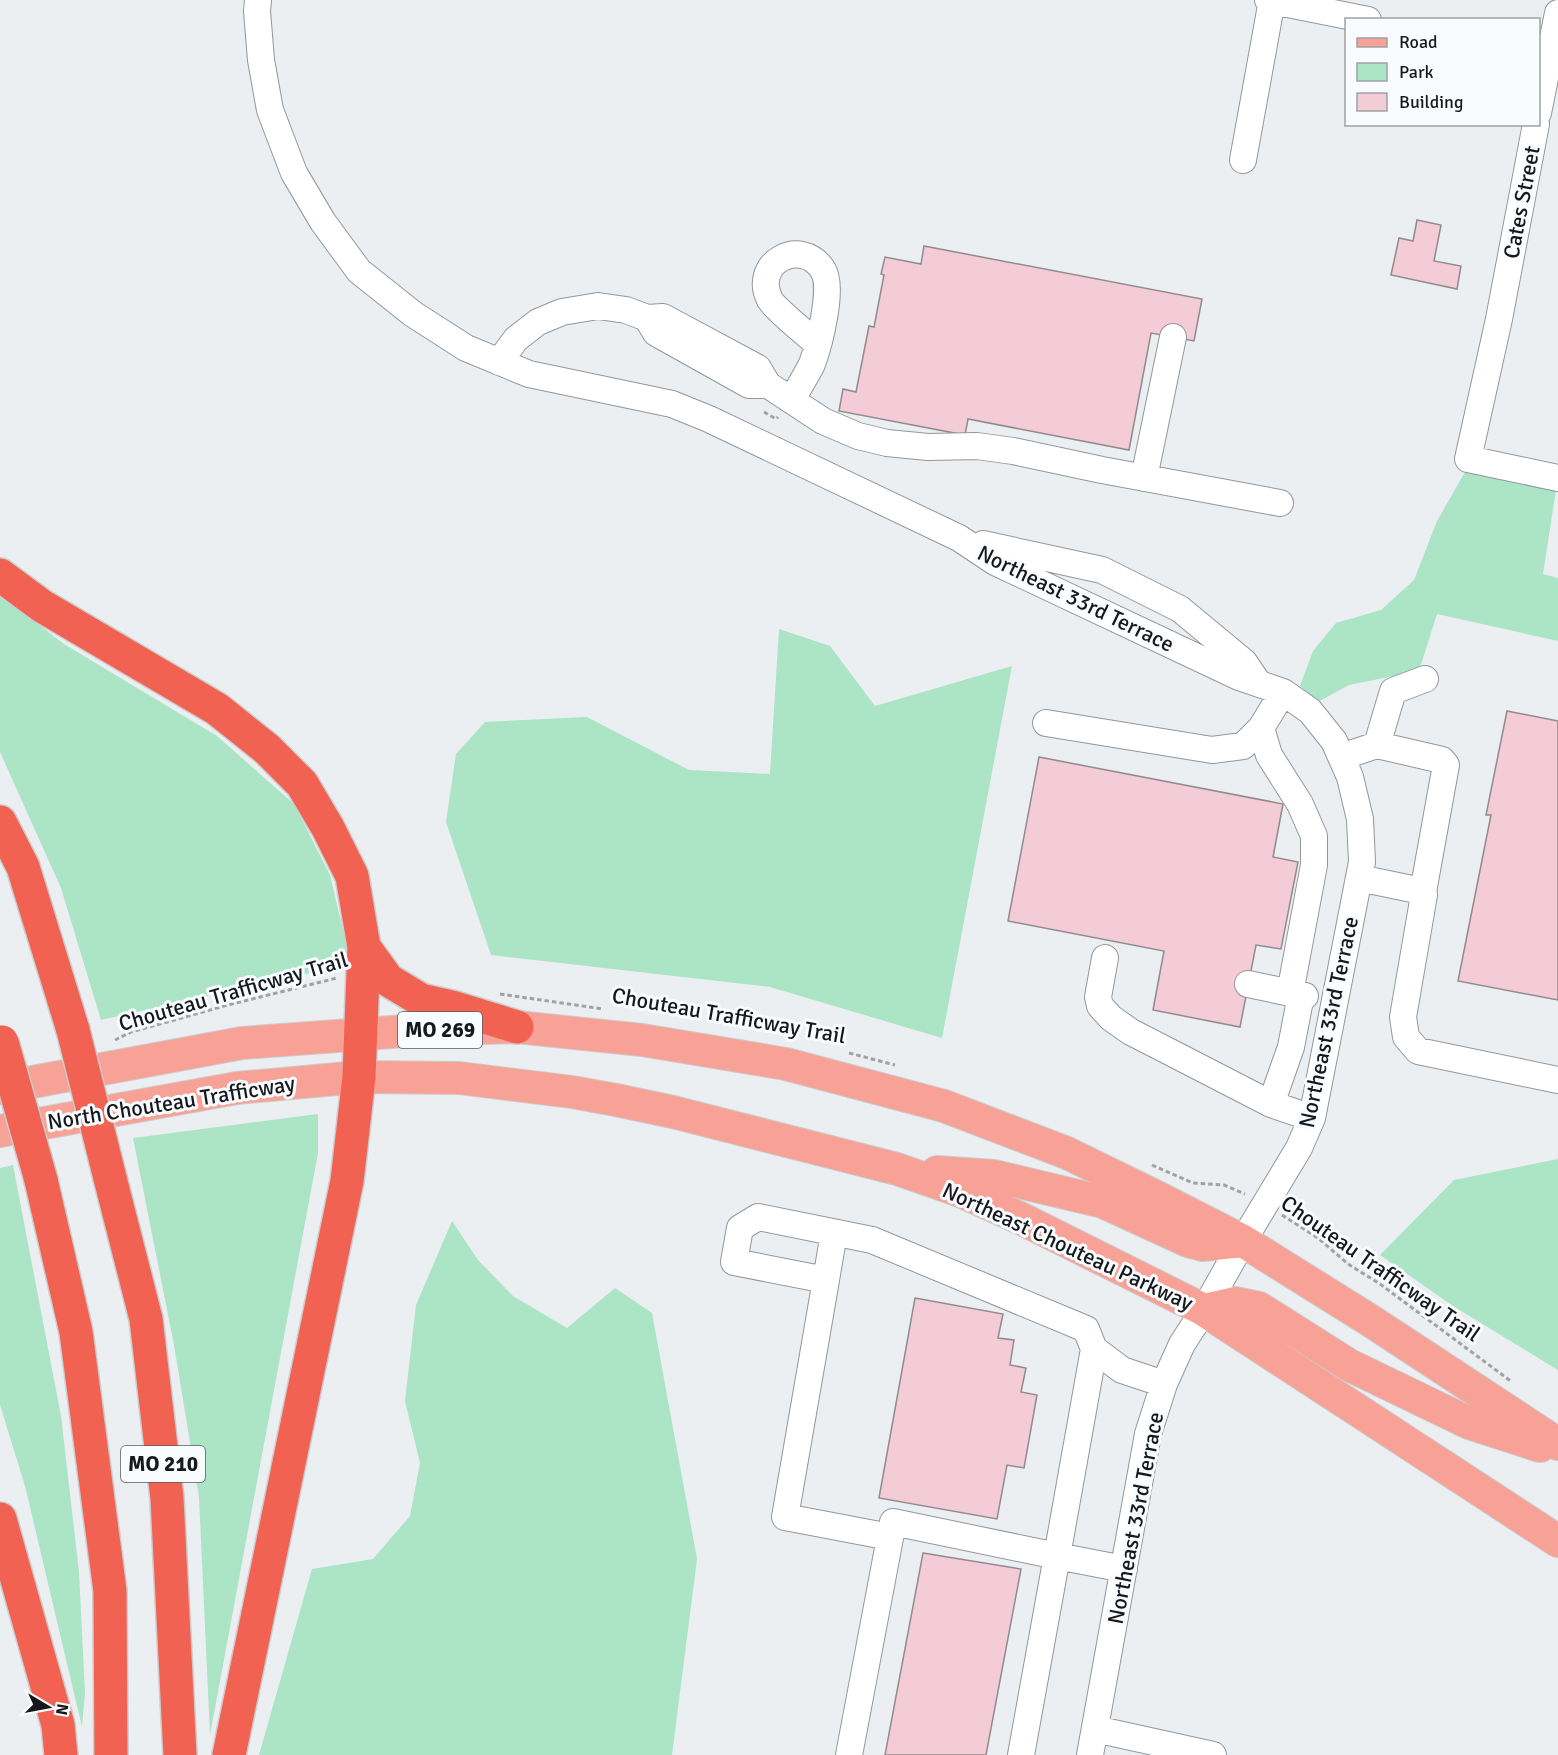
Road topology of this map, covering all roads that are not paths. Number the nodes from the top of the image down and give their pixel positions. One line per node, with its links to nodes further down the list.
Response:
1 (258, 0): 11 (street, Northeast 33rd Terrace)
2 (1270, 0): 4 (street); 8 (street)
3 (1558, 14): 5 (street, Cates Street)
4 (1358, 18)
5 (1549, 54): 6 (street, Cates Street)
6 (1540, 107)
7 (1536, 126): 14 (street, Cates Street)
8 (1243, 160)
9 (1173, 337): 13 (street)
10 (817, 344): 12 (street)
11 (499, 362): 12 (street); 16 (street, Northeast 33rd Terrace)
12 (792, 400): 13 (street)
13 (1144, 478): 15 (street)
14 (1558, 478)
15 (1280, 503)
16 (959, 538): 18 (street, Northeast 33rd Terrace); 20 (street, Northeast 33rd Terrace)
17 (0, 574): 32 (highway)
18 (1112, 575): 19 (street, Northeast 33rd Terrace); 20 (street)
19 (1138, 589): 21 (street); 23 (street, Northeast 33rd Terrace)
20 (1097, 610): 21 (street, Northeast 33rd Terrace)
21 (1124, 623): 23 (street, Northeast 33rd Terrace)
22 (1425, 679): 26 (street)
23 (1271, 689): 25 (street); 27 (street, Northeast 33rd Terrace)
24 (1046, 723): 25 (street)
25 (1261, 728): 34 (street)
26 (1377, 745): 27 (street); 30 (street)
27 (1341, 757): 29 (street, Northeast 33rd Terrace)
28 (0, 822): 63 (highway, MO 210, bridge)
29 (1359, 878): 30 (street); 35 (street, Northeast 33rd Terrace)
30 (1423, 892): 40 (street)
31 (1105, 958): 43 (street)
32 (364, 959): 36 (highway); 37 (highway)
33 (1248, 984): 34 (street)
34 (1295, 994): 35 (street); 43 (street)
35 (1334, 1002): 44 (street, Northeast 33rd Terrace)
36 (517, 1027): 37 (main road, North Chouteau Trafficway / MO 269); 48 (main road)
37 (362, 1034): 39 (highway); 42 (main road, North Chouteau Trafficway)
38 (1, 1040): 62 (highway, MO 210, bridge)
39 (359, 1077): 41 (main road, North Chouteau Trafficway); 45 (main road, North Chouteau Trafficway); 64 (highway)
40 (1558, 1080)
41 (522, 1085): 46 (main road, Northeast Chouteau Parkway)
42 (0, 1088)
43 (1271, 1104): 44 (street)
44 (1312, 1118): 48 (street, Northeast 33rd Terrace)
45 (0, 1131)
46 (897, 1169): 48 (main road); 50 (main road, Northeast Chouteau Parkway)
47 (834, 1233): 49 (street); 49 (street); 51 (street)
48 (1243, 1241): 50 (street, Northeast 33rd Terrace); 53 (main road)
49 (826, 1280): 56 (street)
50 (1204, 1310): 52 (street, Northeast 33rd Terrace); 54 (main road); 57 (main road, Northeast Chouteau Parkway)
51 (1094, 1349): 52 (street); 58 (street)
52 (1164, 1384): 59 (street, Northeast 33rd Terrace)
53 (1558, 1444)
54 (1558, 1452)
55 (0, 1519): 61 (highway)
56 (890, 1537): 58 (street); 65 (street)
57 (1558, 1540)
58 (1057, 1556): 59 (street); 66 (street)
59 (1124, 1569): 60 (street, Northeast 33rd Terrace)
60 (1095, 1729): 67 (street, Northeast 33rd Terrace); 68 (street)
61 (62, 1755)
62 (111, 1755)
63 (180, 1755)
64 (229, 1755)
65 (849, 1755)
66 (1021, 1755)
67 (1090, 1755)
68 (1213, 1755)

